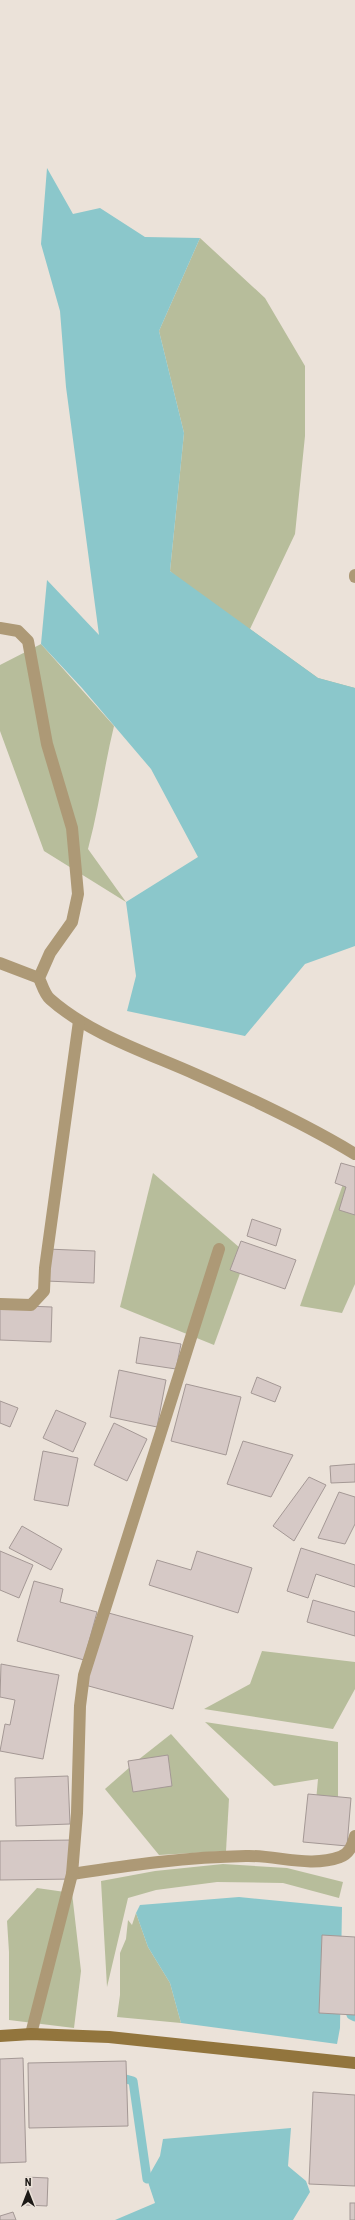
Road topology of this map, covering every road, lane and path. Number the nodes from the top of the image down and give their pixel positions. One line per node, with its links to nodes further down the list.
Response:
1 (0, 628): 3 (street)
2 (0, 963): 3 (street)
3 (39, 978): 4 (street)
4 (79, 1020): 5 (street); 7 (street)
5 (355, 1154)
6 (219, 1249): 9 (street)
7 (0, 1304)
8 (355, 1836): 9 (street)
9 (72, 1874): 10 (street)
10 (31, 2034): 11 (street); 12 (street)
11 (0, 2036)
12 (355, 2063)

